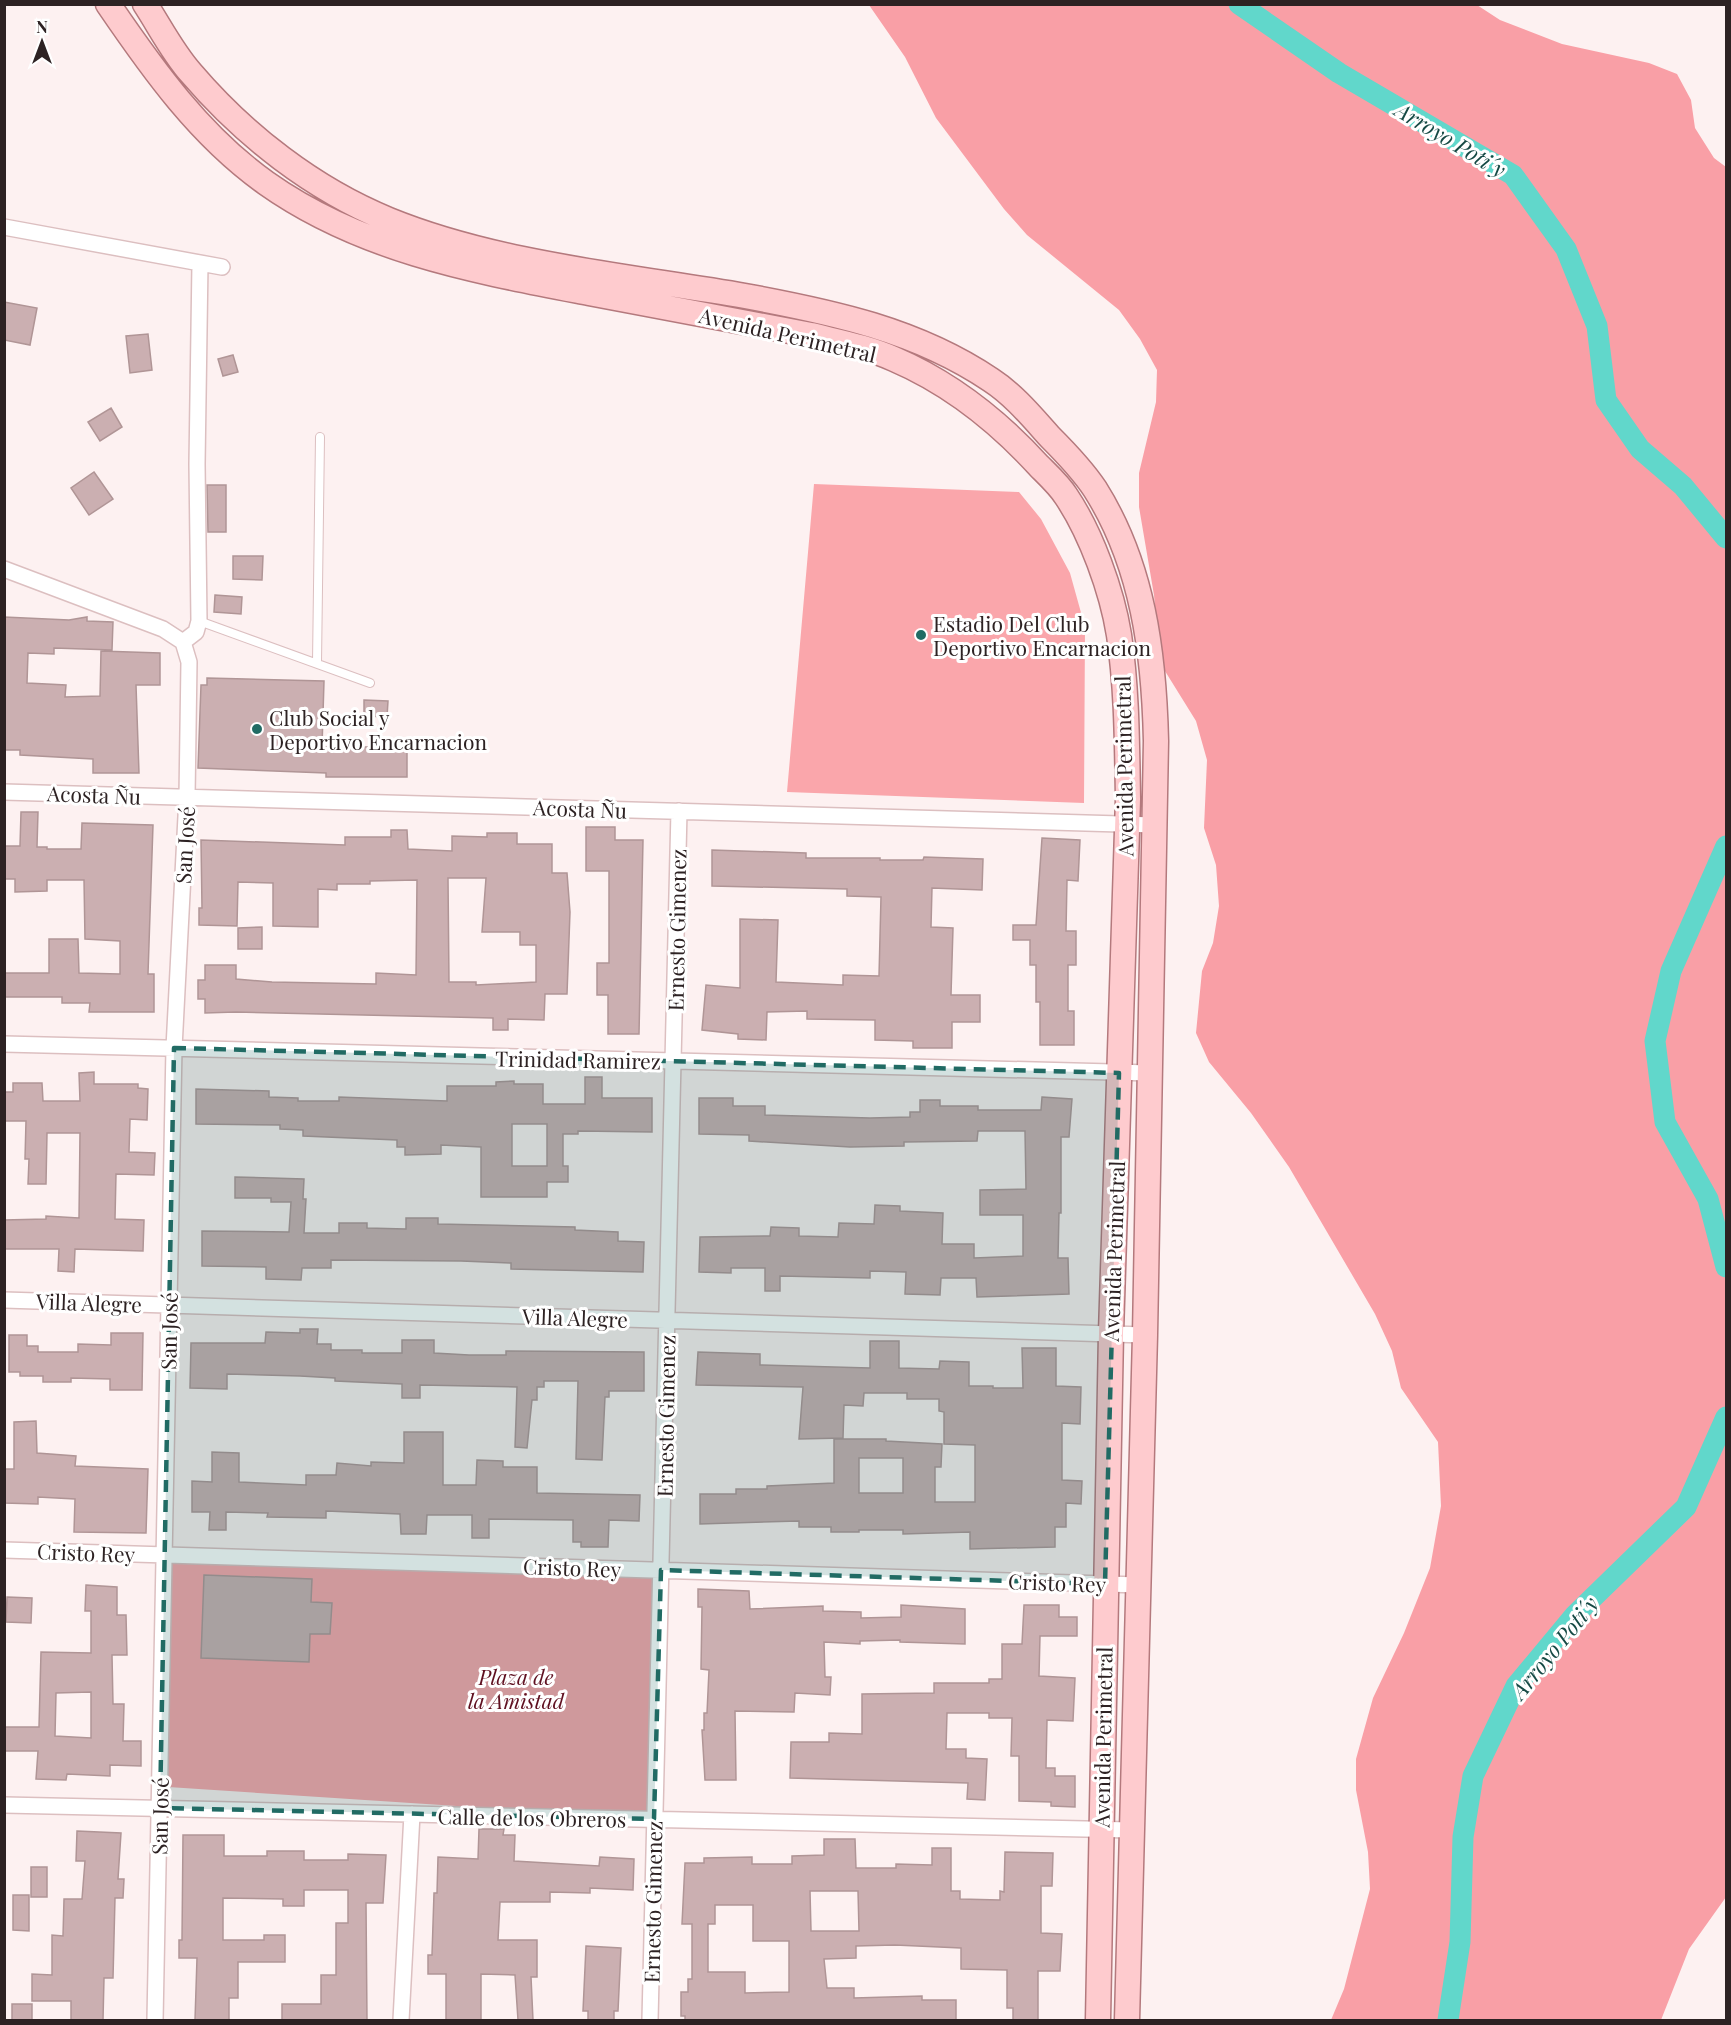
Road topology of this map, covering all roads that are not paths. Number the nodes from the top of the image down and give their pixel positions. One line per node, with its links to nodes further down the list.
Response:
1 (108, 4): 15 (main road, Avenida Perimetral)
2 (145, 4): 16 (main road, Avenida Perimetral)
3 (4, 227): 4 (street)
4 (200, 263): 5 (street); 8 (street)
5 (222, 267)
6 (320, 437): 10 (lane)
7 (4, 569): 9 (street)
8 (199, 621): 9 (street); 10 (lane)
9 (183, 642): 13 (street, San José)
10 (317, 663): 11 (lane)
11 (370, 683)
12 (4, 792): 13 (street, Acosta Ñu)
13 (187, 797): 14 (street, Acosta Ñu); 18 (street, San José)
14 (679, 811): 15 (street, Acosta Ñu); 19 (street, Ernesto Gimenez)
15 (1127, 824): 16 (street, Acosta Ñu); 20 (main road, Avenida Perimetral)
16 (1155, 825): 21 (main road, Avenida Perimetral)
17 (4, 1044): 18 (street, Trinidad Ramirez)
18 (174, 1048): 19 (street, Trinidad Ramirez); 23 (street, San José)
19 (673, 1061): 20 (street, Trinidad Ramirez); 24 (street, Ernesto Gimenez)
20 (1119, 1073): 21 (street, Trinidad Ramirez); 25 (main road, Avenida Perimetral)
21 (1151, 1074): 26 (main road, Avenida Perimetral)
22 (4, 1300): 23 (street, Villa Alegre)
23 (168, 1305): 24 (street, Villa Alegre); 28 (street, San José)
24 (667, 1320): 25 (street, Villa Alegre); 29 (street, Ernesto Gimenez)
25 (1111, 1333): 26 (street, Villa Alegre); 30 (main road, Avenida Perimetral)
26 (1145, 1335): 31 (main road, Avenida Perimetral)
27 (4, 1550): 28 (street, Cristo Rey)
28 (164, 1555): 29 (street, Cristo Rey); 33 (street, San José)
29 (661, 1570): 30 (street, Cristo Rey); 35 (street, Ernesto Gimenez)
30 (1105, 1584): 31 (street, Cristo Rey); 36 (main road, Avenida Perimetral)
31 (1139, 1585): 37 (main road, Avenida Perimetral)
32 (4, 1805): 33 (street, Calle de los Obreros)
33 (160, 1808): 34 (street, Calle de los Obreros); 38 (street, San José)
34 (412, 1814): 35 (street, Calle de los Obreros); 39 (street)
35 (654, 1819): 36 (street, Calle de los Obreros); 40 (street, Ernesto Gimenez)
36 (1100, 1829): 37 (street, Calle de los Obreros); 41 (main road, Avenida Perimetral)
37 (1131, 1830): 42 (main road, Avenida Perimetral)
38 (155, 2020)
39 (401, 2020)
40 (650, 2020)
41 (1098, 2020)
42 (1127, 2020)

